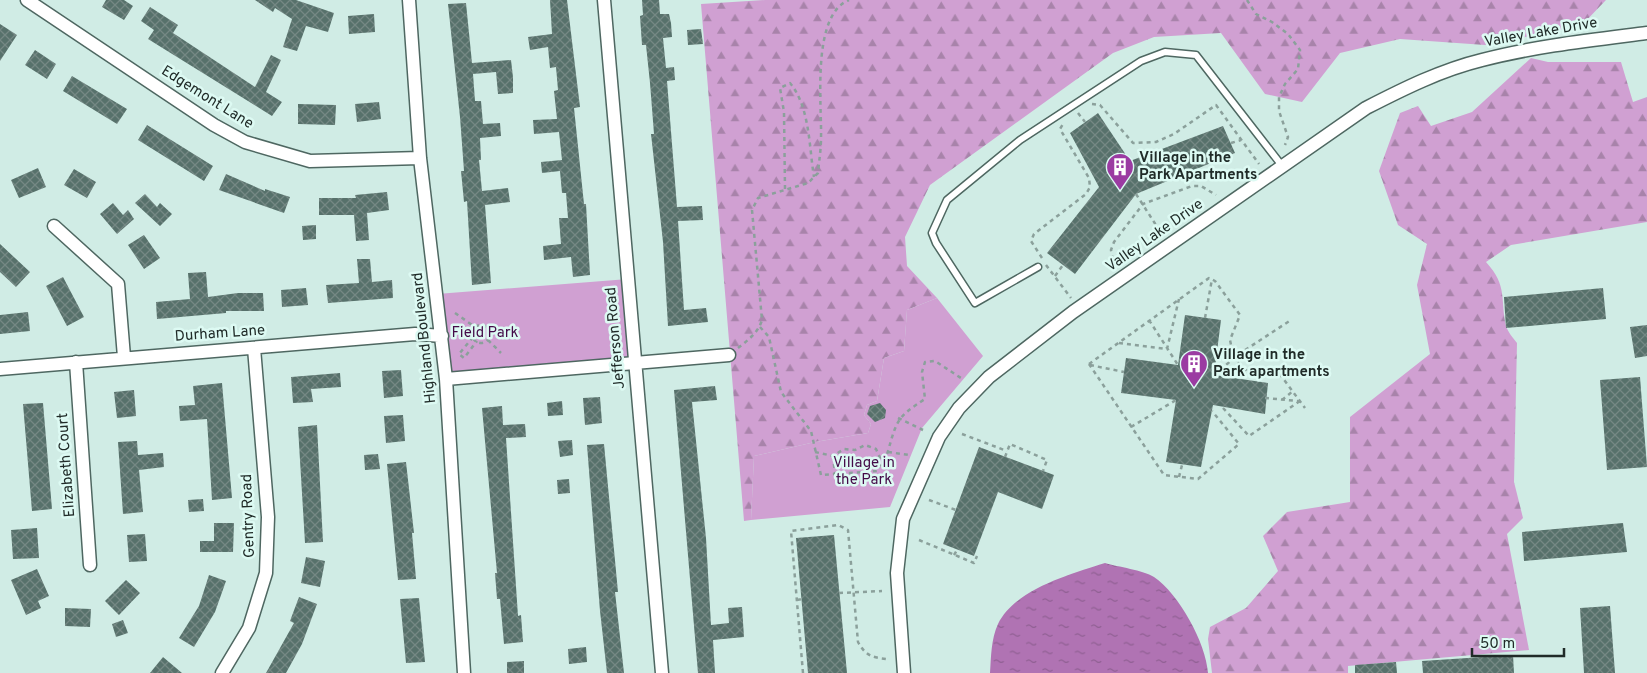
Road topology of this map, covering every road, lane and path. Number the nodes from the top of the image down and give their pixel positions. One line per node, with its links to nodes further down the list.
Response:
1 (27, 0): 14 (street, Edgemont Lane)
2 (409, 0): 14 (street, Highland Boulevard)
3 (604, 0): 50 (street, Jefferson Road)
4 (850, 0): 17 (path)
5 (1247, 0): 13 (path)
6 (1647, 33): 16 (street, Valley Lake Drive)
7 (1078, 113): 8 (path); 10 (path); 11 (path)
8 (1072, 117)
9 (1067, 121): 27 (path)
10 (1085, 122)
11 (1241, 140): 12 (path); 15 (path)
12 (1231, 143)
13 (1285, 145)
14 (420, 158): 39 (street, Highland Boulevard)
15 (1259, 164)
16 (1283, 167): 23 (street, Valley Lake Drive); 25 (lane)
17 (814, 177): 18 (path); 18 (path)
18 (785, 189): 38 (path)
19 (1136, 194): 21 (path)
20 (1216, 195): 21 (path)
21 (1143, 204): 23 (path); 26 (path)
22 (54, 226): 48 (street)
23 (1169, 246): 99 (street, Valley Lake Drive)
24 (1063, 265): 27 (path)
25 (1038, 267)
26 (1114, 267)
27 (1055, 276): 29 (path)
28 (1212, 279): 30 (path); 32 (path); 49 (path)
29 (1071, 298)
30 (1180, 298): 33 (path); 45 (path)
31 (455, 313): 36 (path)
32 (1205, 318)
33 (1149, 320): 43 (path); 45 (path)
34 (1291, 320): 49 (path)
35 (489, 324): 37 (path)
36 (475, 327): 37 (path); 40 (path)
37 (486, 327): 41 (path)
38 (760, 327): 47 (path); 72 (path)
39 (442, 336): 44 (street, Durham Lane); 57 (street, Highland Boulevard)
40 (473, 337): 42 (path); 42 (path)
41 (487, 339): 42 (path); 46 (path)
42 (477, 341)
43 (1118, 343): 45 (path); 52 (path)
44 (254, 348): 48 (street, Durham Lane); 95 (street, Gentry Road)
45 (1167, 349): 53 (path)
46 (501, 353)
47 (729, 355): 50 (street)
48 (124, 357): 51 (street, Durham Lane)
49 (1234, 359): 56 (path); 59 (path)
50 (634, 361): 57 (street); 97 (street, Jefferson Road)
51 (76, 362): 54 (street, Durham Lane); 88 (street, Elizabeth Court)
52 (1089, 364): 55 (path); 68 (path)
53 (1178, 365)
54 (0, 368)
55 (1124, 372)
56 (1214, 375)
57 (446, 379): 96 (street, Highland Boulevard)
58 (964, 380): 67 (path)
59 (1293, 391): 62 (path); 63 (path)
60 (1265, 398): 62 (path)
61 (1176, 400): 68 (path)
62 (1282, 400): 63 (path)
63 (1300, 401): 64 (path); 65 (path)
64 (1223, 408)
65 (1305, 408)
66 (1212, 411): 81 (path)
67 (898, 418): 69 (path); 73 (path)
68 (1131, 427): 81 (path)
69 (923, 430)
70 (962, 434): 71 (path)
71 (1008, 451): 76 (path); 79 (path)
72 (815, 452): 75 (path); 80 (path)
73 (888, 452): 74 (path); 77 (path)
74 (909, 455)
75 (833, 456): 77 (path); 80 (path)
76 (1005, 457)
77 (881, 460): 80 (path)
78 (1182, 464): 81 (path)
79 (1043, 471)
80 (835, 474)
81 (1180, 477)
82 (929, 500): 83 (path)
83 (956, 510)
84 (919, 540): 86 (path)
85 (957, 550): 86 (path)
86 (954, 555): 87 (path)
87 (977, 556)
88 (90, 565)
89 (882, 591): 90 (path)
90 (854, 592): 91 (path); 93 (path); 94 (path)
91 (839, 593)
92 (802, 599): 93 (path)
93 (796, 600): 98 (path)
94 (886, 659)
95 (222, 673)
96 (464, 673)
97 (662, 673)
98 (803, 673)
99 (904, 673)

